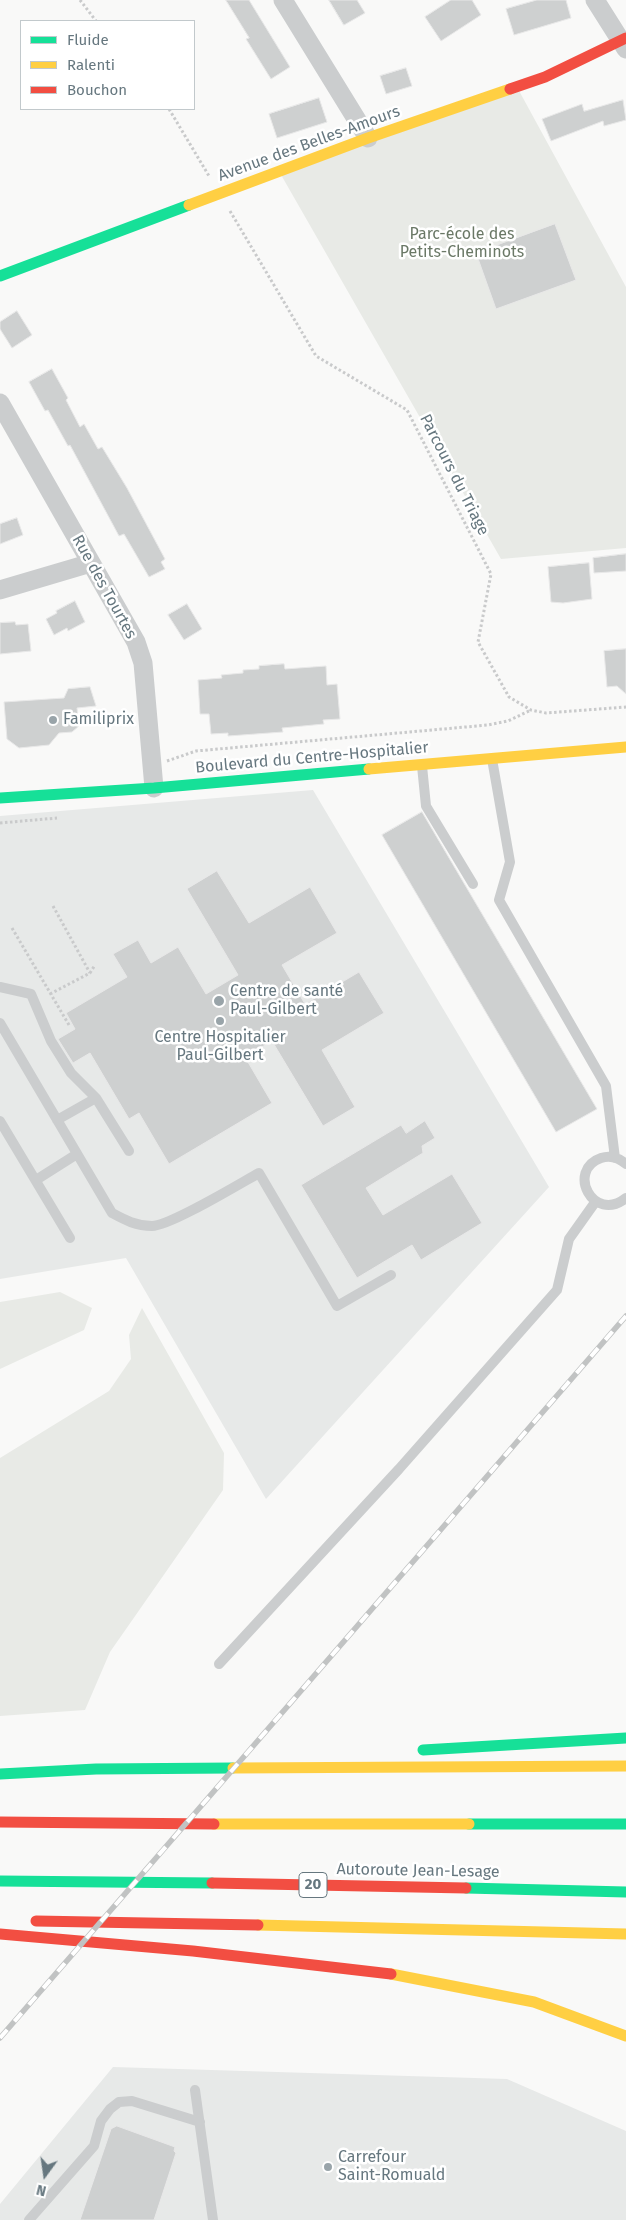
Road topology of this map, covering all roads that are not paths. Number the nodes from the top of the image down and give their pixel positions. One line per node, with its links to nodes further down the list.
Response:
1 (283, 0): 4 (street)
2 (595, 0): 3 (street)
3 (624, 42): 4 (main road, Avenue des Belles-Amours)
4 (368, 138): 5 (main road, Avenue des Belles-Amours)
5 (0, 276)
6 (0, 403): 7 (street, Rue des Tourtes)
7 (91, 563): 8 (street); 12 (street, Rue des Tourtes)
8 (0, 590)
9 (626, 747): 10 (main road, Boulevard du Centre-Hospitalier)
10 (492, 758): 11 (main road, Boulevard du Centre-Hospitalier); 22 (lane)
11 (422, 765): 12 (main road, Boulevard du Centre-Hospitalier); 14 (lane)
12 (154, 788): 13 (main road, Boulevard du Centre-Hospitalier)
13 (0, 798)
14 (474, 884)
15 (0, 987): 17 (lane)
16 (0, 1023): 19 (lane)
17 (96, 1098): 19 (lane); 20 (lane)
18 (0, 1120): 24 (lane)
19 (57, 1120): 21 (lane)
20 (129, 1151)
21 (76, 1154): 24 (lane); 28 (lane)
22 (615, 1158): 23 (lane); 26 (lane)
23 (626, 1164)
24 (36, 1180): 27 (lane)
25 (626, 1198): 26 (lane)
26 (596, 1201): 29 (lane)
27 (70, 1238)
28 (391, 1275)
29 (218, 1664)
30 (626, 1738): 31 (main road)
31 (410, 1750)
32 (304, 1756): 34 (main road)
33 (626, 1766): 34 (main road)
34 (96, 1769): 35 (main road)
35 (0, 1774)
36 (0, 1822): 37 (main road)
37 (626, 1824)
38 (0, 1881): 39 (main road, Autoroute Jean-Lesage / 20)
39 (626, 1892)
40 (27, 1922): 42 (main road)
41 (0, 1934): 43 (main road)
42 (626, 1934)
43 (626, 2036)
44 (195, 2090): 45 (lane)
45 (200, 2122): 46 (lane); 47 (lane)
46 (29, 2220)
47 (213, 2220)

